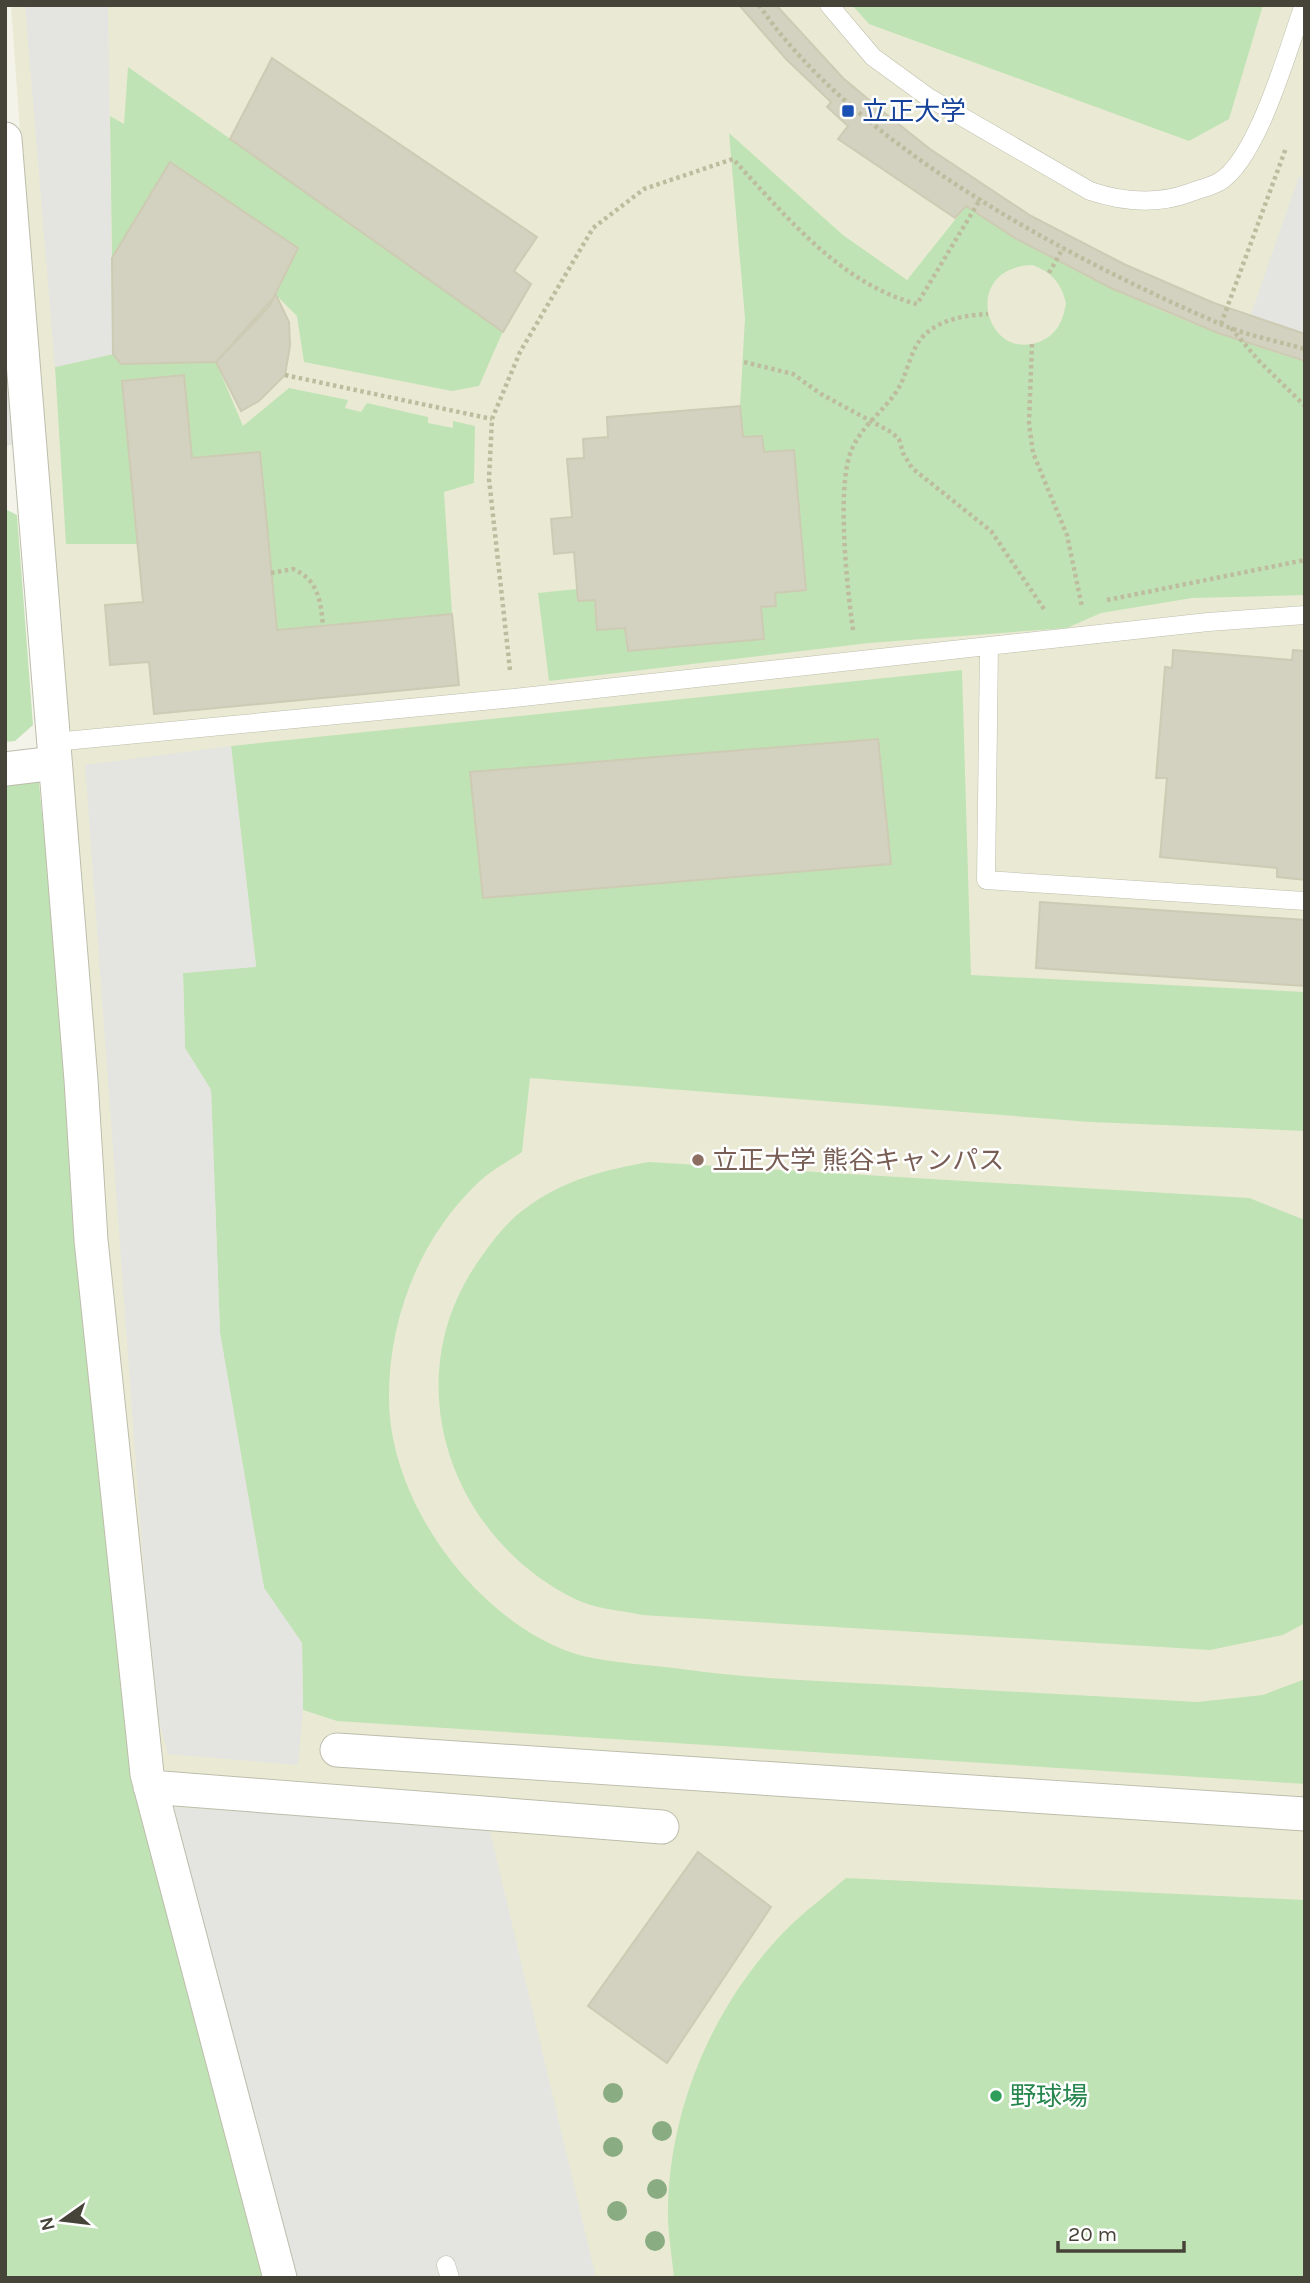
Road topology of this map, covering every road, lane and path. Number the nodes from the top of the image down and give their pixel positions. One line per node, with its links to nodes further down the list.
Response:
1 (759, 5): 6 (path)
2 (829, 5): 3 (lane)
3 (1304, 5)
4 (1291, 135): 10 (path)
5 (5, 139): 19 (street)
6 (981, 198): 7 (path); 17 (path)
7 (1063, 248): 8 (path); 10 (path)
8 (1049, 273)
9 (988, 314): 18 (path)
10 (1221, 324): 11 (path)
11 (1231, 327): 13 (path); 16 (path)
12 (1032, 344): 20 (path)
13 (1305, 349)
14 (744, 362): 18 (path)
15 (285, 375): 17 (path)
16 (1305, 406)
17 (492, 419): 27 (path)
18 (870, 421): 24 (path); 26 (path)
19 (18, 466): 28 (street)
20 (1305, 560)
21 (271, 573): 23 (path)
22 (1305, 615): 24 (lane)
23 (323, 626)
24 (1058, 638): 25 (lane)
25 (989, 647): 26 (lane); 30 (lane)
26 (857, 661): 27 (lane)
27 (514, 698): 28 (lane)
28 (54, 752): 29 (street); 32 (street)
29 (5, 769)
30 (1305, 901)
31 (337, 1750): 33 (street)
32 (150, 1787): 34 (street); 35 (street)
33 (1305, 1814)
34 (662, 1827)
35 (280, 2278)

